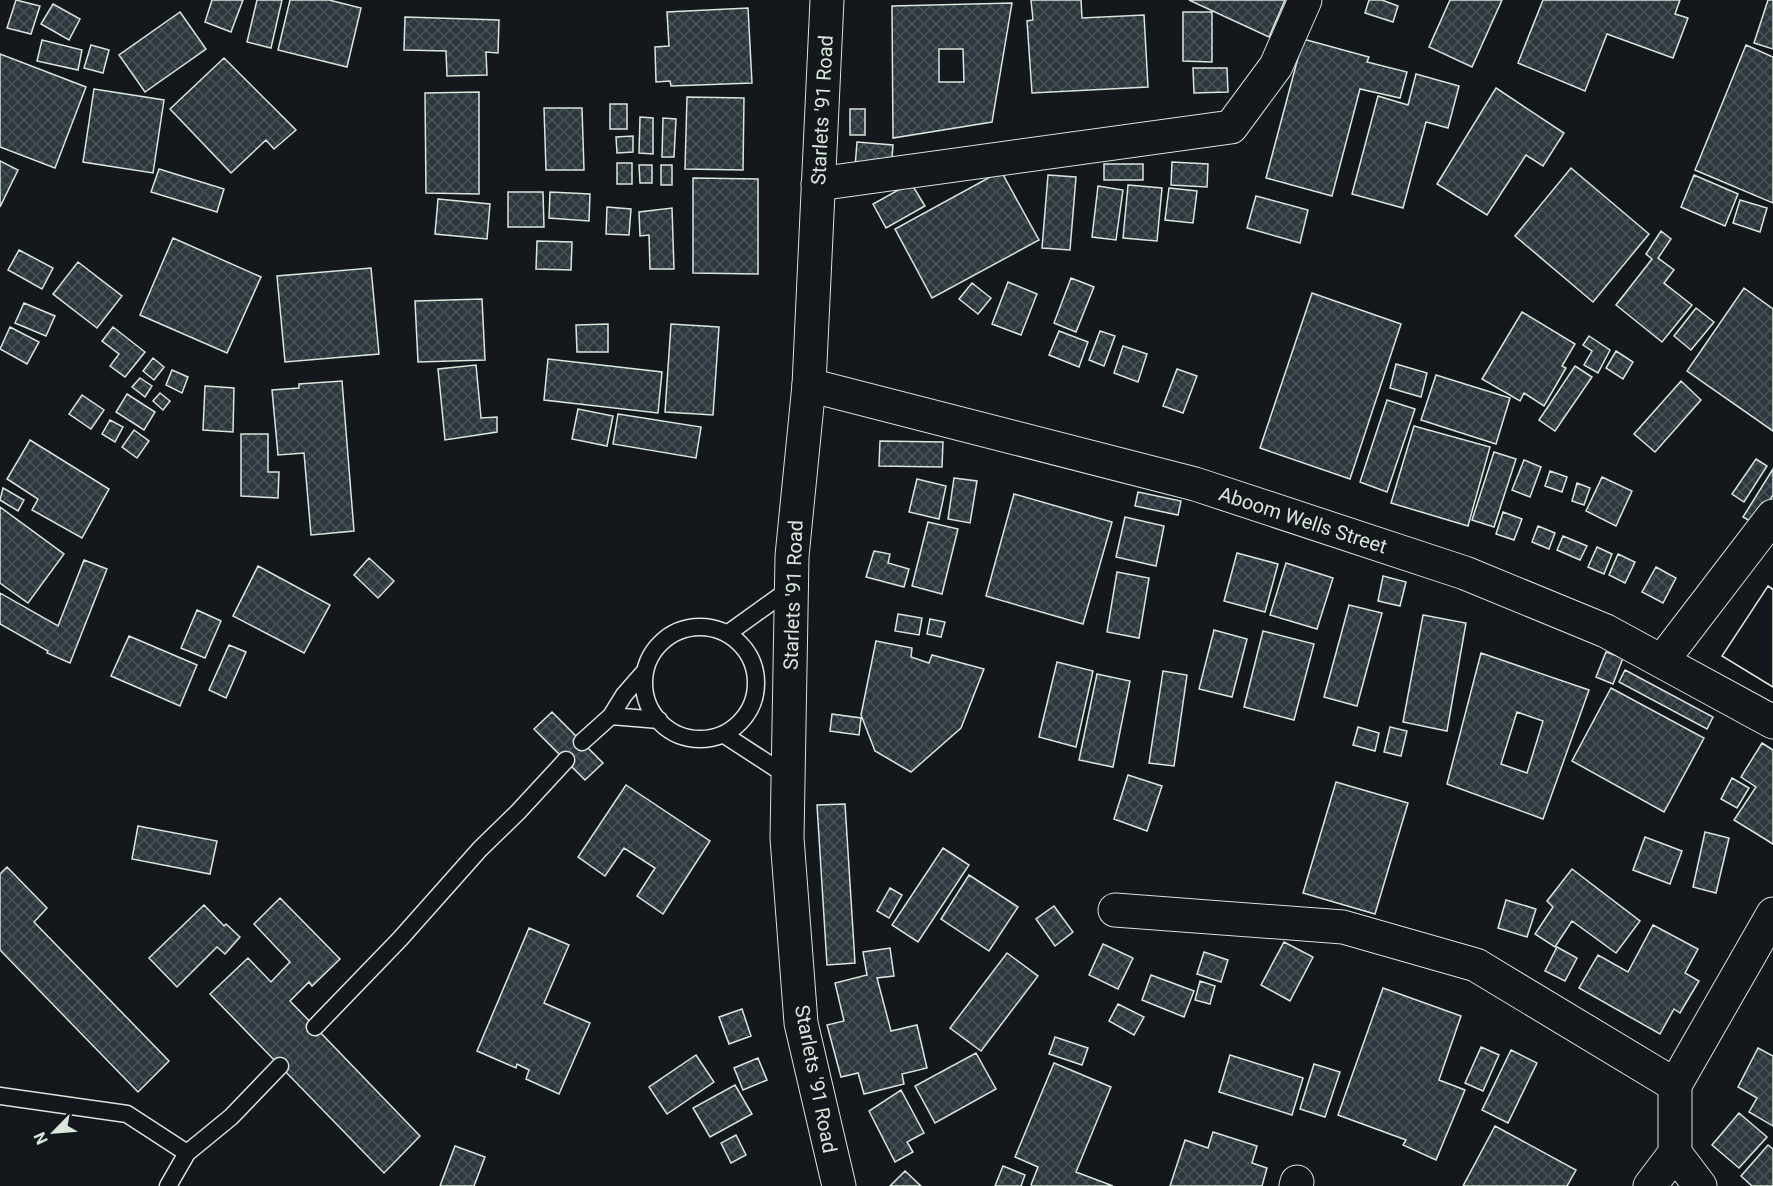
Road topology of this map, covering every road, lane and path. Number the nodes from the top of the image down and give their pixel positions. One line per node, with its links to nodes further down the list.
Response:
1 (827, 0): 3 (street, Starlets '91 Road)
2 (1305, 0): 3 (street)
3 (818, 184): 4 (street, Starlets '91 Road)
4 (809, 385): 6 (street, Starlets '91 Road); 8 (street, Aboom Wells Street)
5 (1773, 516): 8 (street)
6 (791, 588): 7 (lane); 16 (street, Starlets '91 Road)
7 (727, 634): 9 (lane); 13 (lane)
8 (1662, 661): 12 (street, Aboom Wells Street)
9 (645, 671): 10 (lane); 11 (lane)
10 (611, 716): 11 (lane); 14 (lane)
11 (659, 720): 13 (lane)
12 (1773, 722)
13 (723, 734): 16 (lane)
14 (582, 742)
15 (566, 760): 19 (lane)
16 (789, 777): 26 (street, Starlets '91 Road)
17 (1115, 910): 21 (street)
18 (1773, 914): 21 (street)
19 (315, 1027)
20 (280, 1066): 23 (lane)
21 (1675, 1085): 24 (street)
22 (0, 1096): 23 (lane)
23 (187, 1153): 25 (lane)
24 (1675, 1153): 27 (street); 28 (street)
25 (168, 1186)
26 (839, 1186)
27 (1650, 1186)
28 (1700, 1186)

